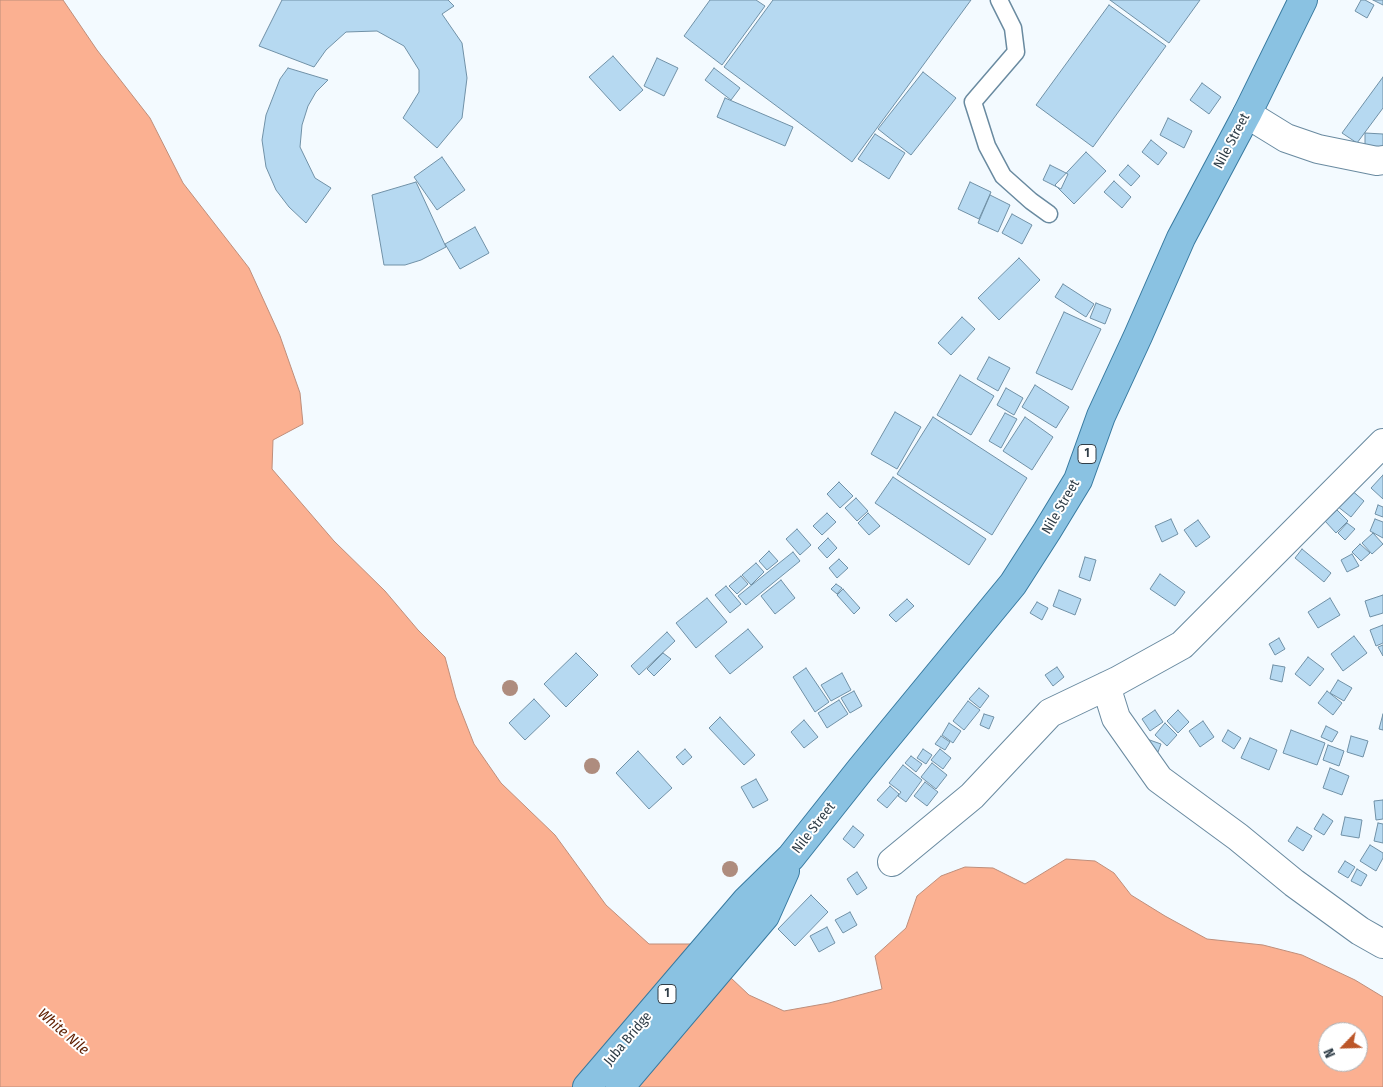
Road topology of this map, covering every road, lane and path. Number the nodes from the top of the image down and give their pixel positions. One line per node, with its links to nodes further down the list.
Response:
1 (1000, 0): 5 (lane)
2 (1303, 0): 3 (main road, Nile Street / 1)
3 (1247, 114): 4 (street); 9 (main road, Nile Street / 1)
4 (1383, 160)
5 (1049, 214)
6 (1383, 443): 7 (street)
7 (1106, 686): 8 (street); 10 (street)
8 (892, 862)
9 (756, 908): 11 (main road, Juba Bridge / 1); 12 (main road, Juba Bridge / 1)
10 (1383, 944)
11 (587, 1087)
12 (620, 1087)

